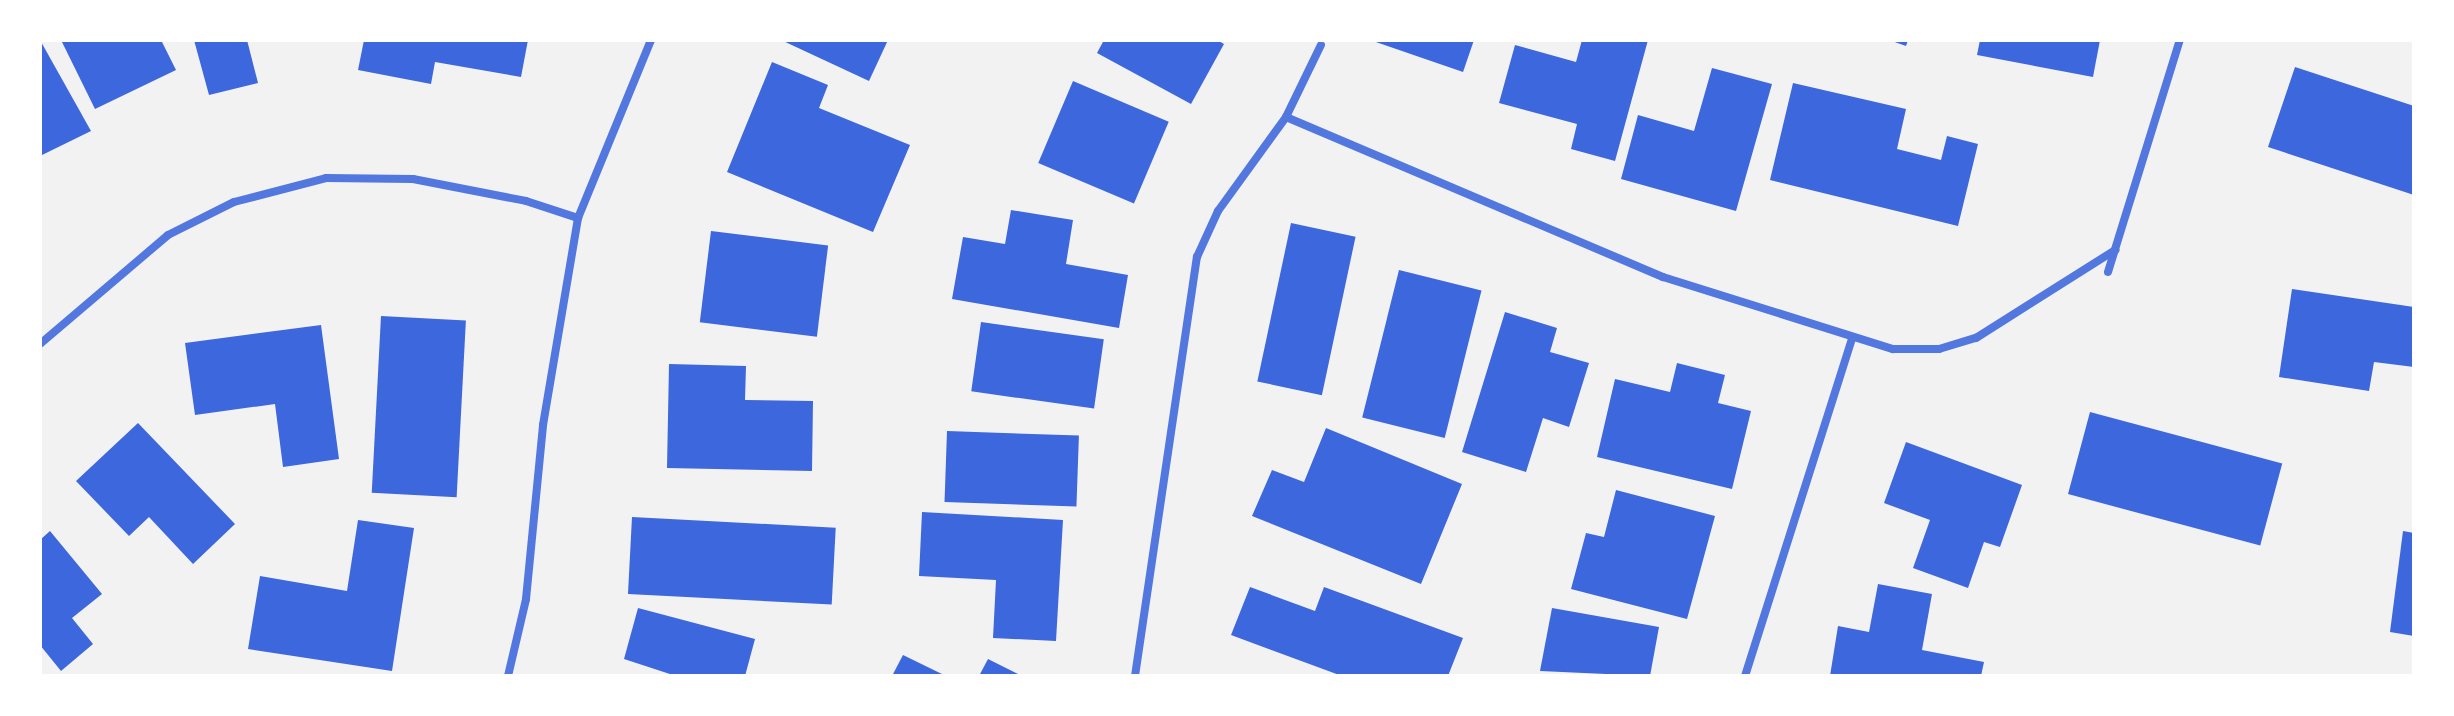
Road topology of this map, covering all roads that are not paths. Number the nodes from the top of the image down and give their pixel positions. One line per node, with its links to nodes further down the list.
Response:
1 (651, 40): 5 (street)
2 (2180, 40): 6 (street)
3 (1321, 45): 4 (street)
4 (1286, 117): 8 (street); 11 (street)
5 (578, 218): 9 (street); 10 (street)
6 (2115, 250): 7 (street); 8 (street)
7 (2108, 272)
8 (1852, 338): 12 (street)
9 (40, 344)
10 (508, 676)
11 (1135, 676)
12 (1745, 676)

